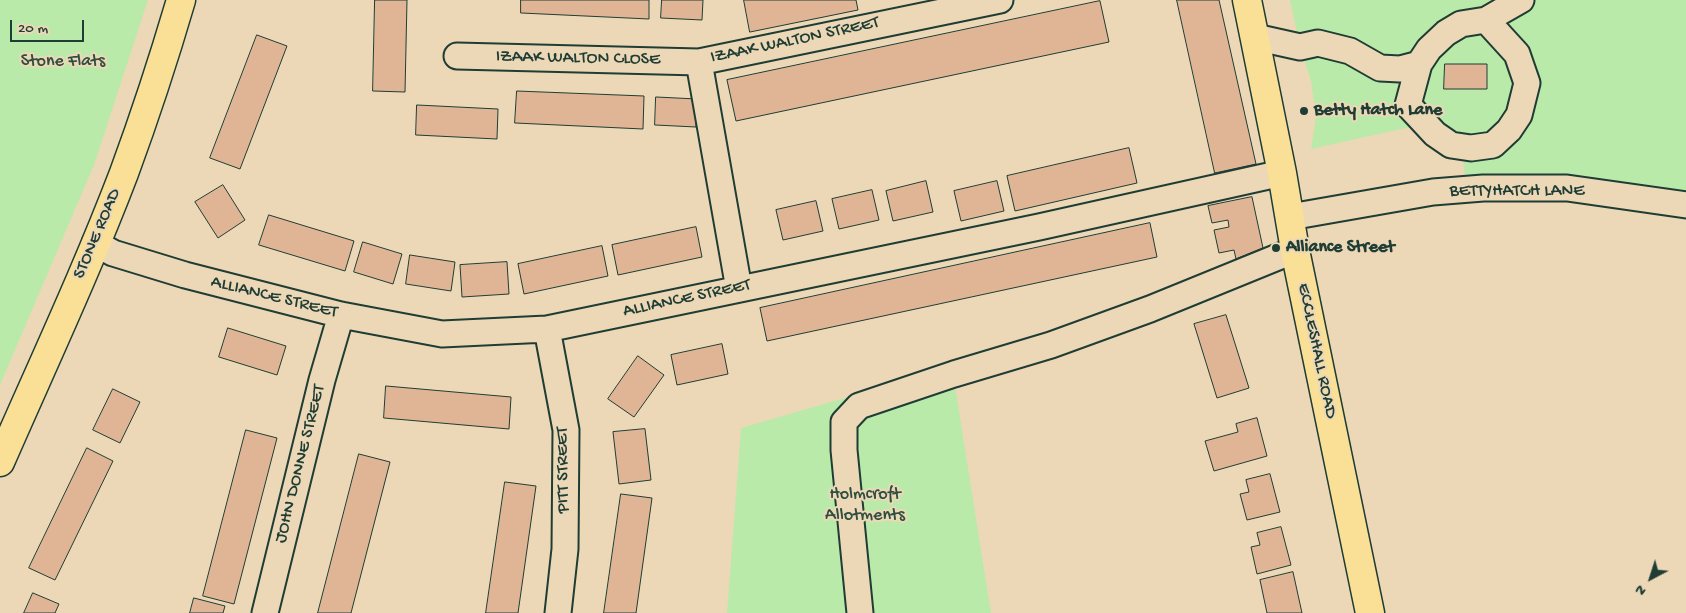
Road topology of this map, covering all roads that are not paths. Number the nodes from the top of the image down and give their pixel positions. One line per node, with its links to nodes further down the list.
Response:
1 (181, 0): 14 (main road, STONE ROAD)
2 (1000, 0): 5 (street, IZAAK WALTON STREET)
3 (1247, 0): 7 (main road, ECCLESHALL ROAD)
4 (1520, 0): 6 (street)
5 (888, 11): 9 (street, IZAAK WALTON STREET)
6 (1486, 20): 10 (street); 10 (street)
7 (1255, 37): 10 (street); 11 (main road, ECCLESHALL ROAD)
8 (458, 56): 9 (street, IZAAK WALTON CLOSE)
9 (699, 62): 16 (street, IZAAK WALTON STREET)
10 (1419, 64)
11 (1282, 173): 13 (main road, ECCLESHALL ROAD); 16 (street, ALLIANCE STREET)
12 (1686, 205): 13 (street, BETTYHATCH LANE)
13 (1290, 217): 15 (main road, ECCLESHALL ROAD)
14 (95, 242): 17 (street, ALLIANCE STREET); 19 (main road, STONE ROAD)
15 (1295, 250): 22 (street); 23 (main road, ECCLESHALL ROAD)
16 (739, 288): 18 (street, ALLIANCE STREET)
17 (342, 315): 18 (street, ALLIANCE STREET); 20 (street, JOHN DONNE STREET)
18 (547, 328): 21 (street, PITT STREET)
19 (0, 462)
20 (265, 613)
21 (558, 613)
22 (860, 613)
23 (1370, 613)

